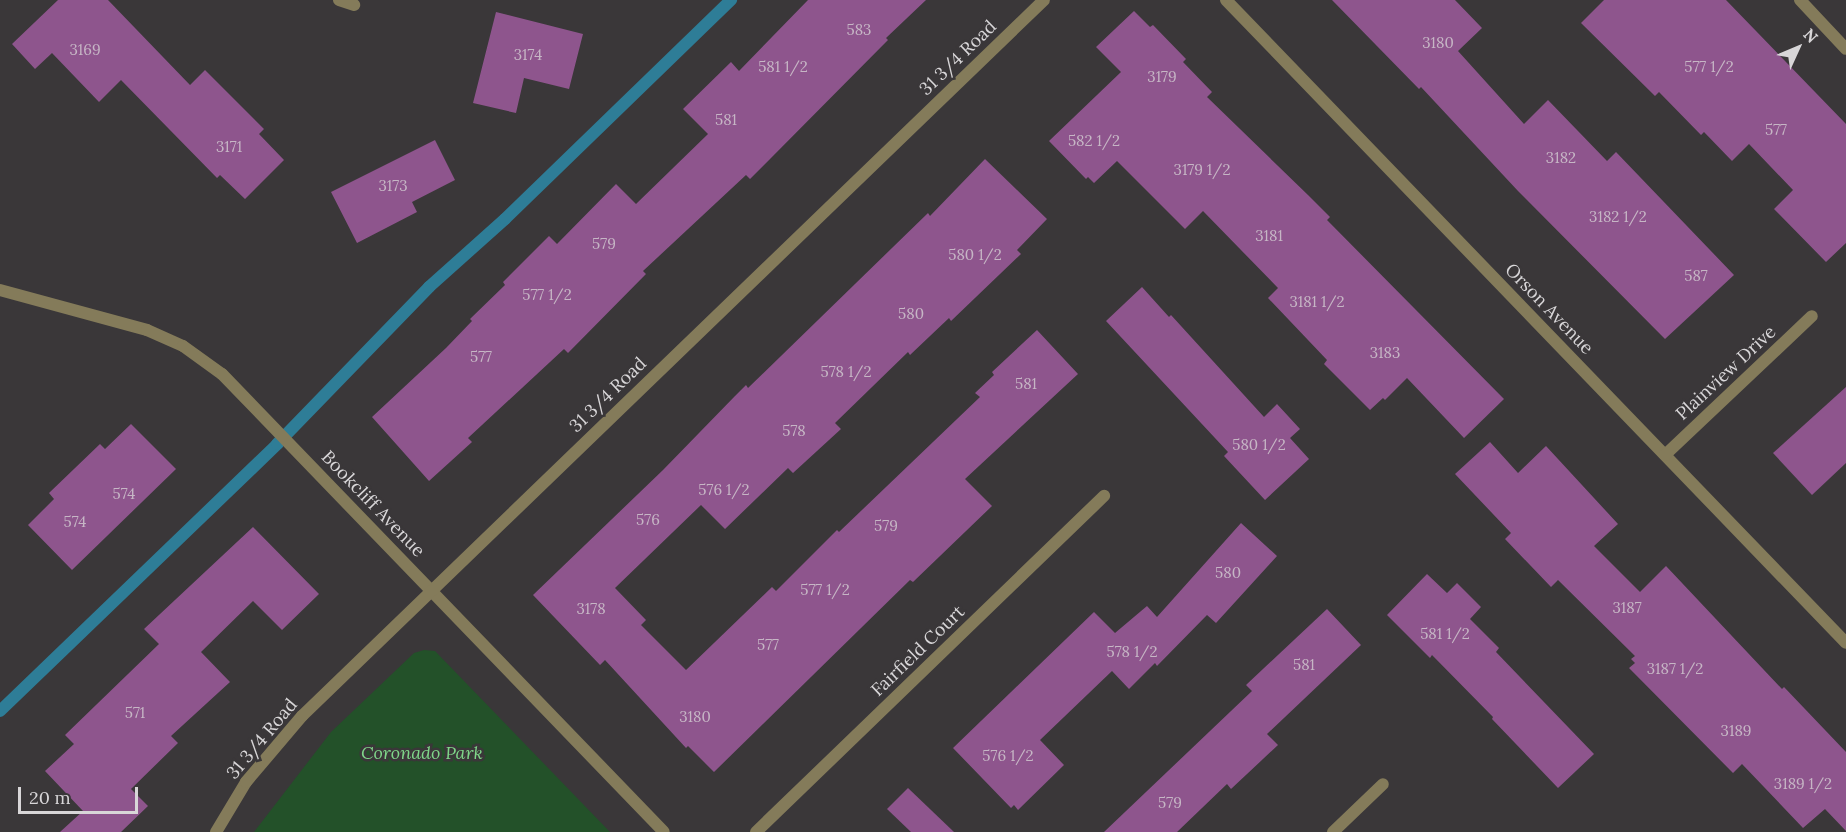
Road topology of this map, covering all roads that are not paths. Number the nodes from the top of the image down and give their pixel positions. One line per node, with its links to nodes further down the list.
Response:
1 (339, 0): 5 (street)
2 (1044, 0): 11 (street, 31 3/4 Road)
3 (1226, 0): 9 (street, Orson Avenue)
4 (1800, 0): 6 (street)
5 (354, 5)
6 (1846, 50)
7 (0, 290): 11 (street, Bookcliff Avenue)
8 (1812, 316): 9 (street, Plainview Drive)
9 (1665, 455): 12 (street, Orson Avenue)
10 (1104, 496): 16 (street, Fairfield Court)
11 (432, 591): 14 (street, 31 3/4 Road); 15 (street, Bookcliff Avenue)
12 (1846, 643)
13 (1383, 784): 17 (street)
14 (216, 832)
15 (664, 832)
16 (756, 832)
17 (1333, 832)

